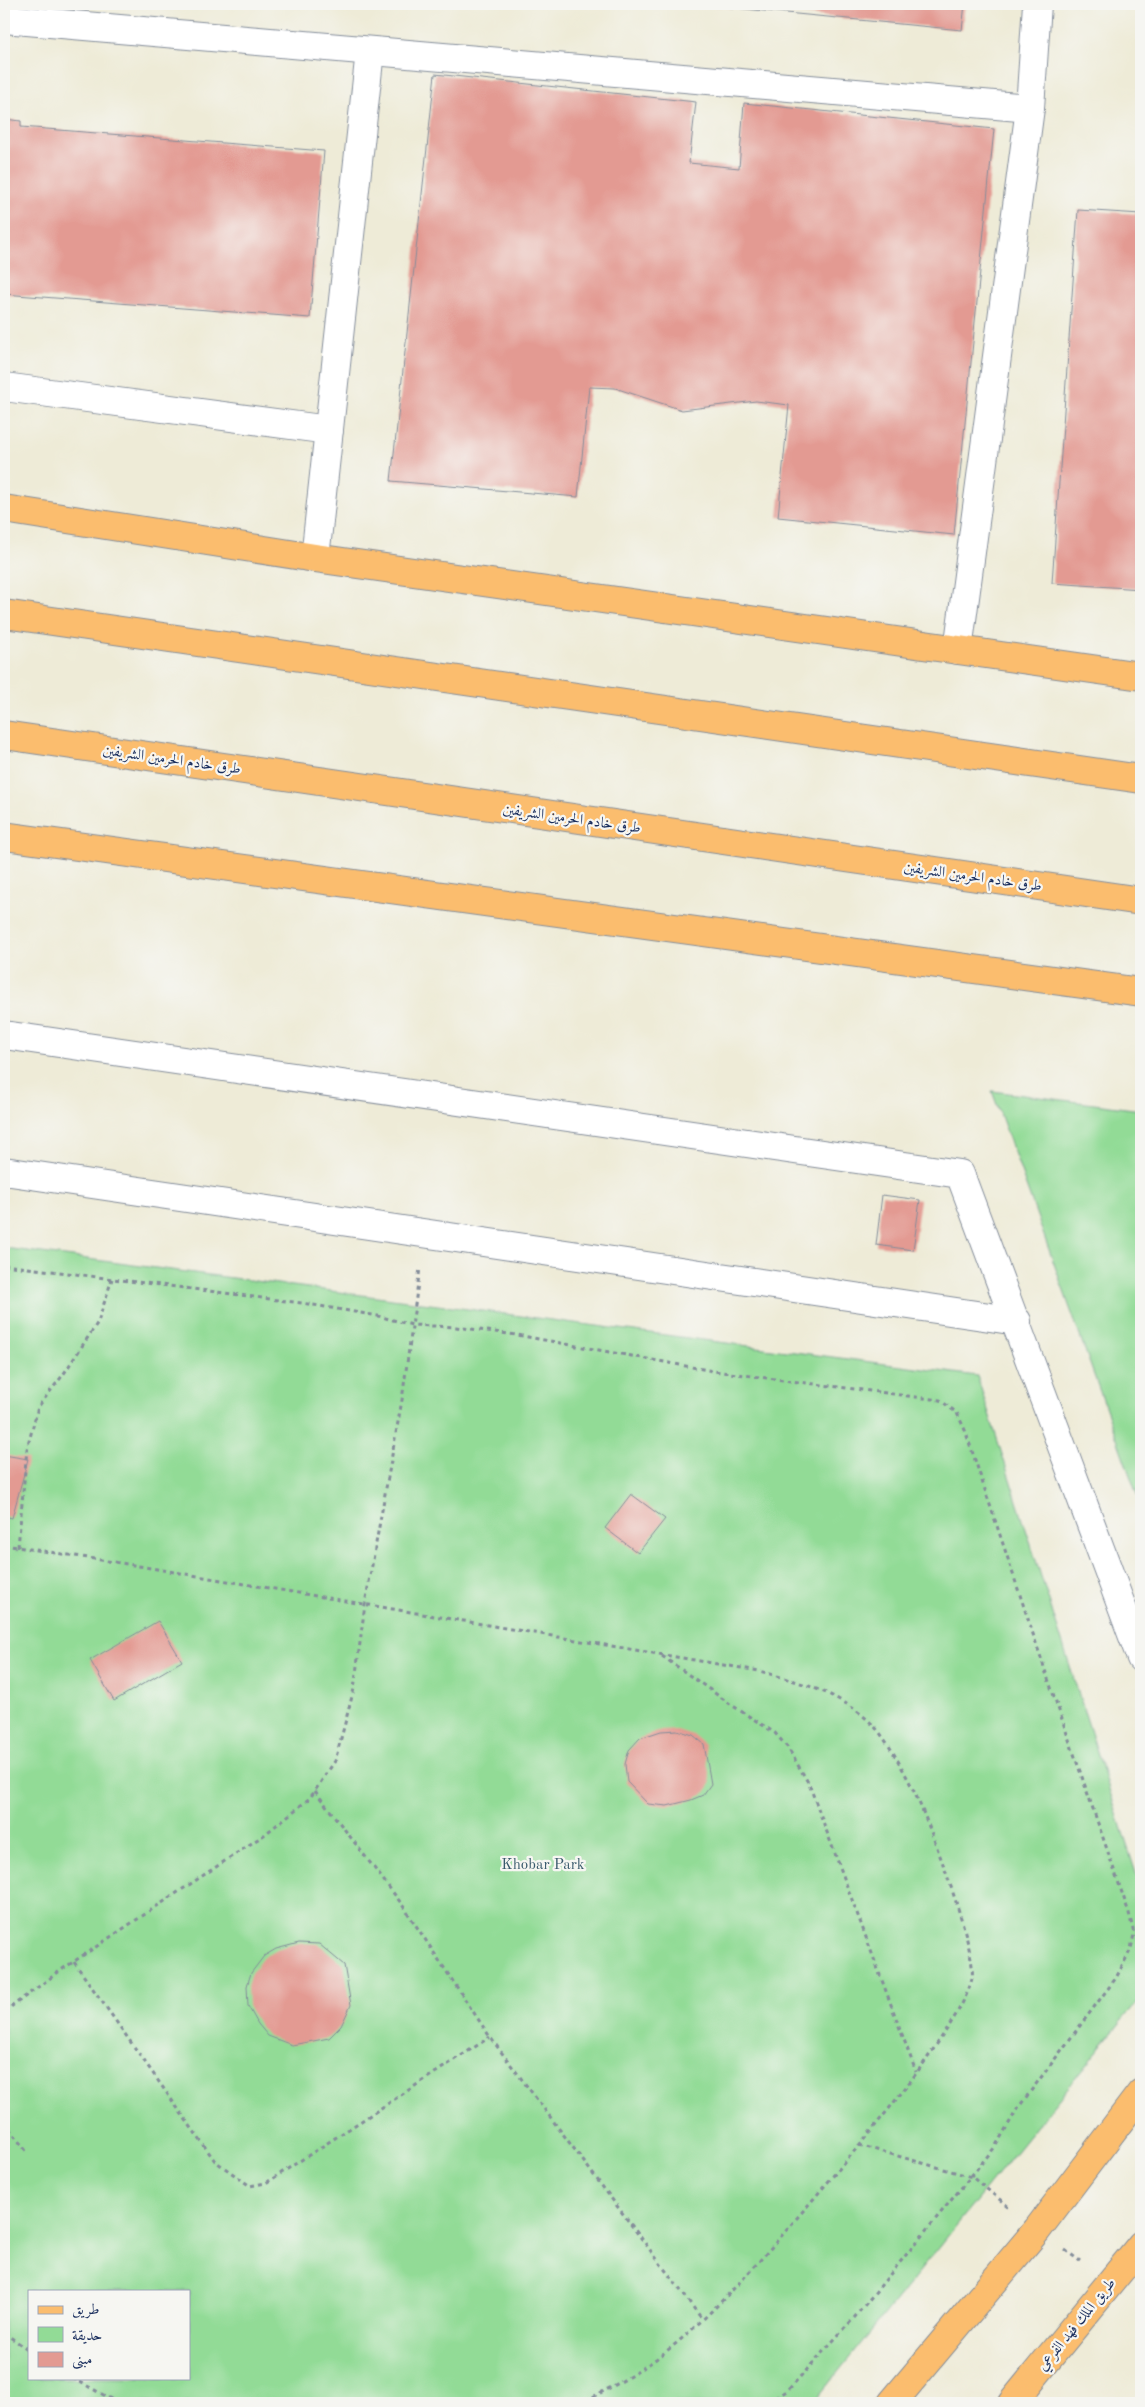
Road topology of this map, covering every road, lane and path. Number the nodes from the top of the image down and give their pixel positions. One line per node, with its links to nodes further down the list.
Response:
1 (1037, 4): 4 (street)
2 (4, 19): 3 (street)
3 (370, 51): 4 (street); 6 (street)
4 (1030, 108): 10 (street)
5 (4, 388): 6 (street)
6 (329, 430): 8 (street)
7 (4, 509): 8 (main road)
8 (314, 558): 10 (main road)
9 (4, 614): 13 (main road)
10 (958, 650): 11 (main road)
11 (1141, 676)
12 (4, 735): 15 (main road, طرق خادم الحرمين الشريفين)
13 (1141, 779)
14 (4, 836): 16 (main road)
15 (1141, 900)
16 (1141, 992)
17 (4, 1035): 22 (street)
18 (4, 1171): 19 (street)
19 (425, 1234): 22 (street); 23 (path)
20 (4, 1265): 21 (path)
21 (112, 1279): 23 (path); 25 (path)
22 (1017, 1321): 28 (street)
23 (412, 1325): 26 (path); 38 (path)
24 (4, 1545): 25 (path)
25 (18, 1547): 26 (path)
26 (365, 1604): 27 (path); 29 (path)
27 (660, 1654): 33 (path); 33 (path)
28 (1141, 1658)
29 (315, 1791): 30 (path); 32 (path)
30 (74, 1962): 31 (path); 32 (path)
31 (4, 2012)
32 (490, 2037): 40 (path)
33 (916, 2073): 36 (path)
34 (1141, 2093): 47 (main road)
35 (4, 2122): 37 (path)
36 (859, 2145): 38 (path); 40 (path)
37 (27, 2152)
38 (972, 2177): 46 (path)
39 (1141, 2245): 48 (main road, طريق الملك فهد الفرعي)
40 (702, 2319): 45 (path)
41 (4, 2333): 42 (path)
42 (28, 2349)
43 (76, 2380): 44 (path)
44 (118, 2403)
45 (580, 2403)
46 (769, 2403)
47 (892, 2403)
48 (1012, 2403)

